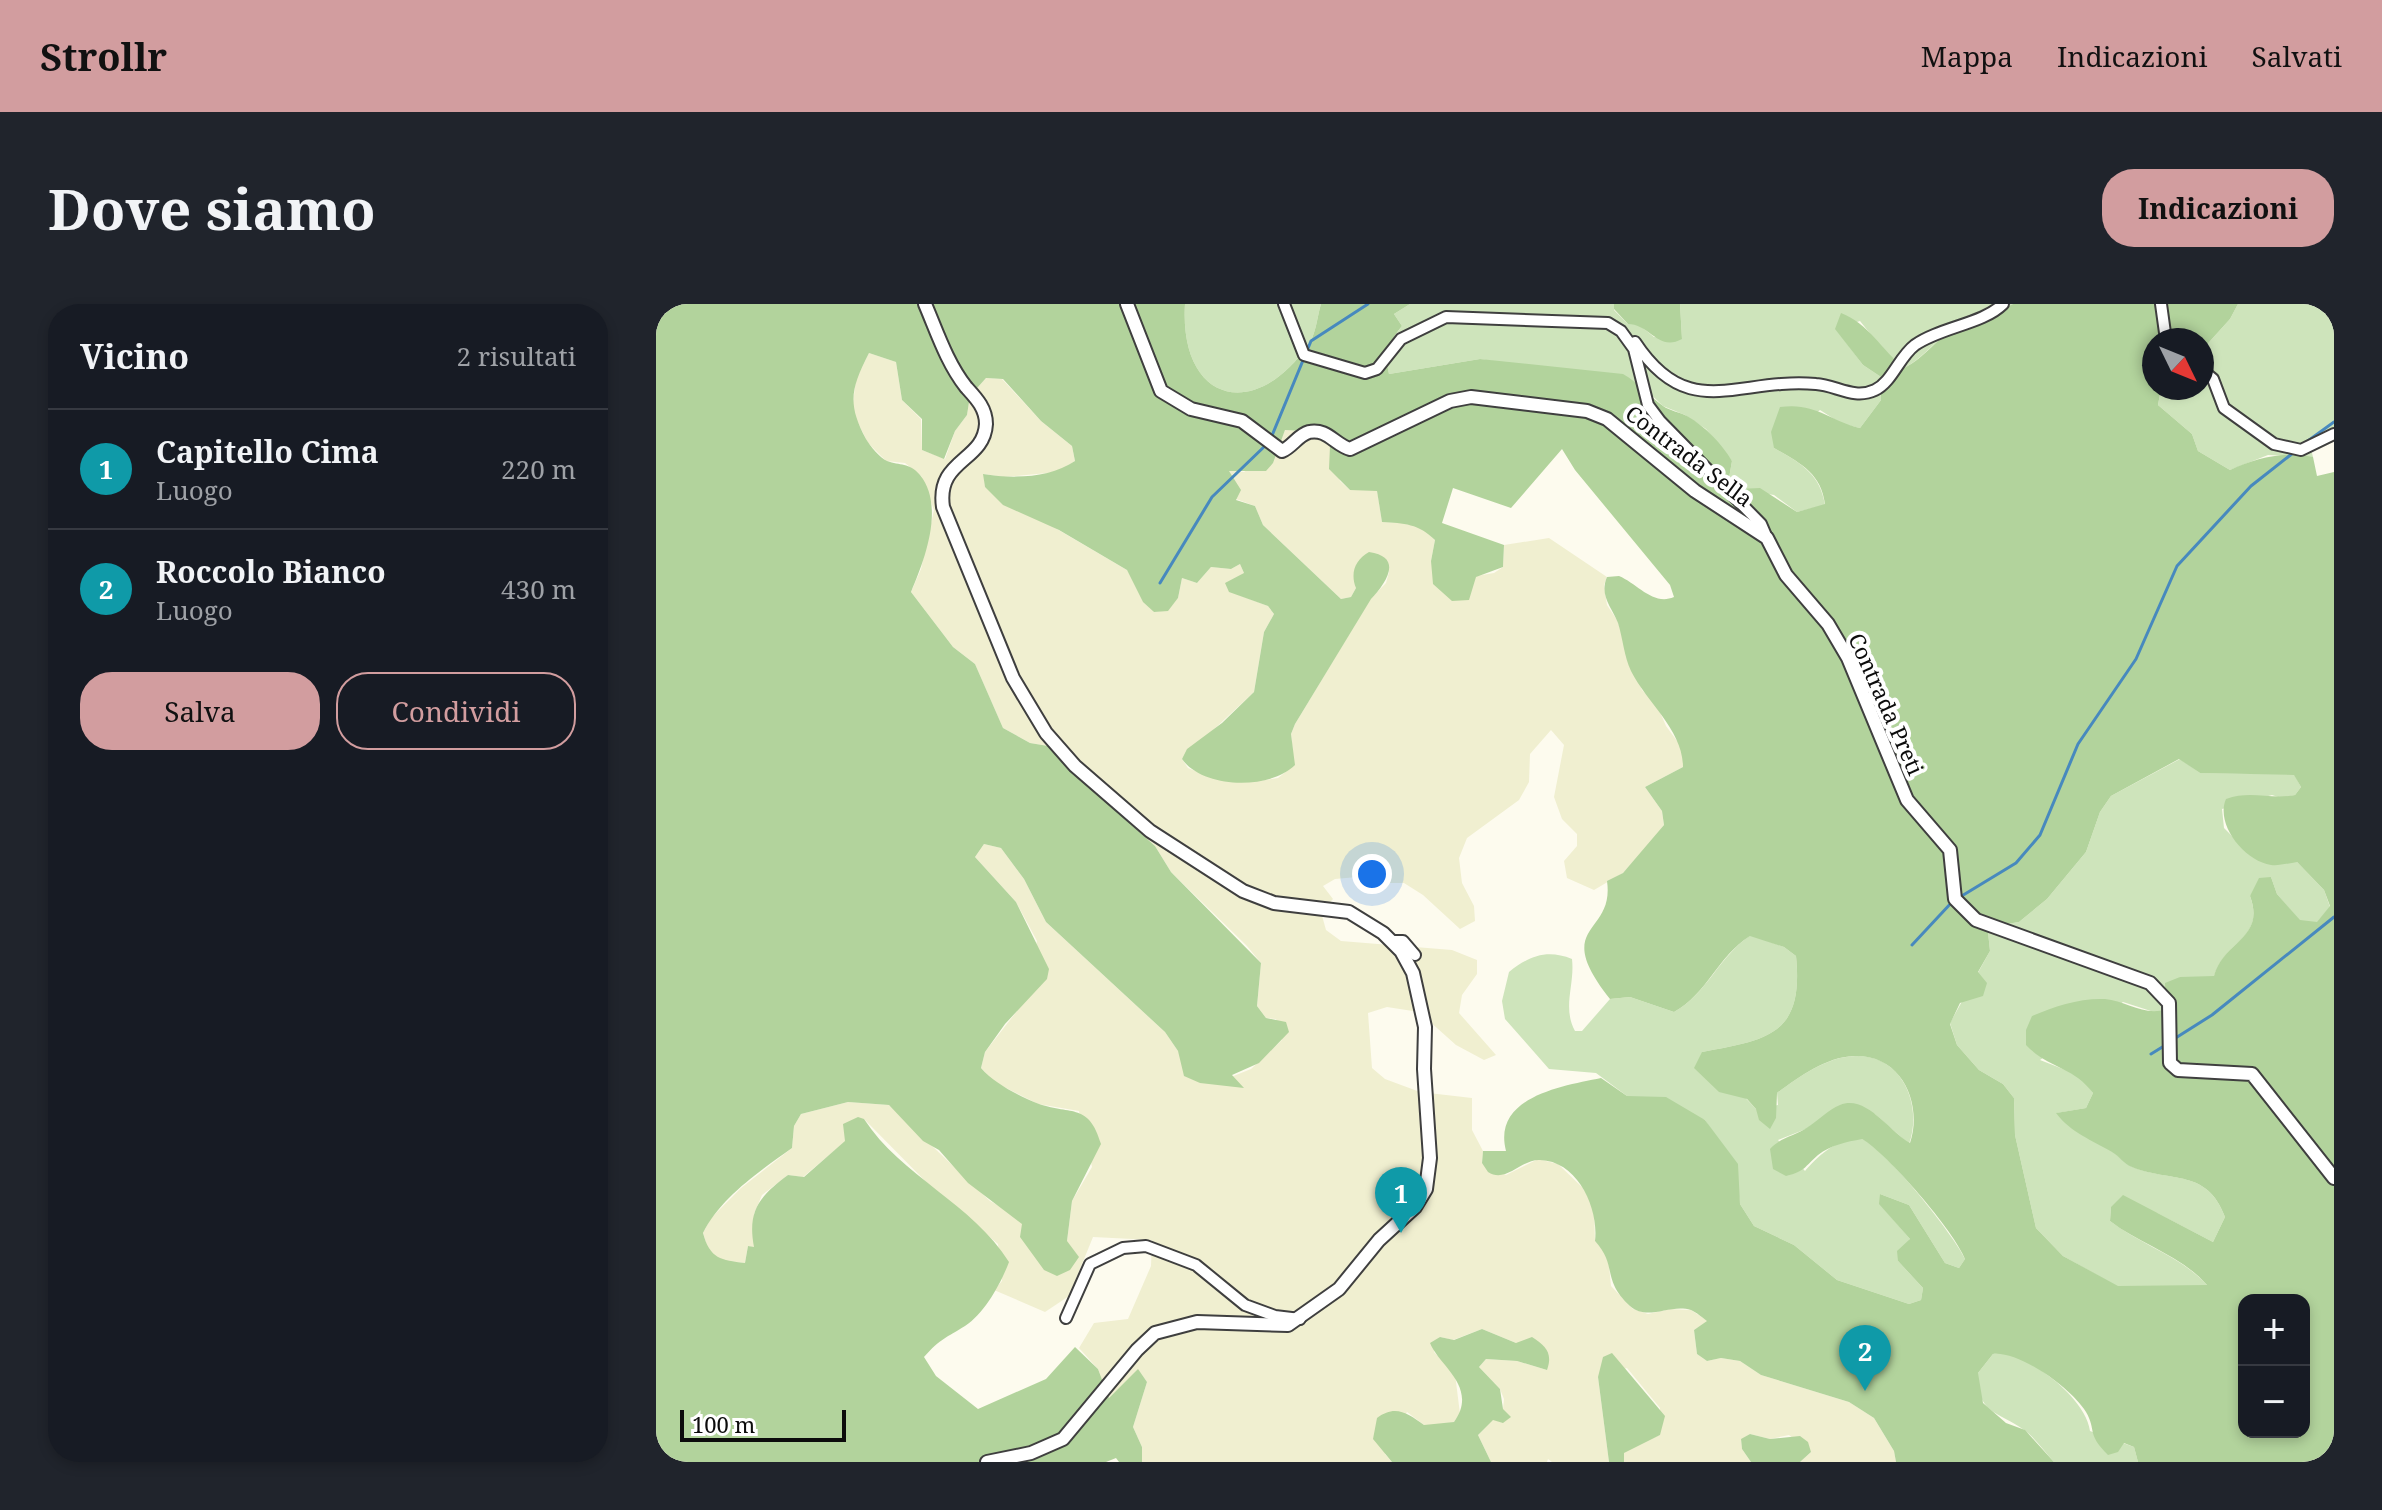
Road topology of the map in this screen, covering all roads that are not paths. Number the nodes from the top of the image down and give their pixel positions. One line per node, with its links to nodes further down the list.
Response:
1 (925, 304): 11 (street)
2 (1127, 304): 10 (street, Contrada Sella)
3 (1284, 304): 7 (street)
4 (2003, 304): 7 (street)
5 (2161, 304): 6 (street)
6 (2164, 328)
7 (1621, 331): 10 (street, Contrada Preti)
8 (2214, 382): 9 (street)
9 (2334, 434)
10 (1767, 538): 13 (street, Contrada Preti)
11 (1392, 941): 12 (street); 15 (street)
12 (1415, 955)
13 (2334, 1178)
14 (1066, 1318): 15 (street)
15 (1300, 1319): 16 (street)
16 (987, 1462)

